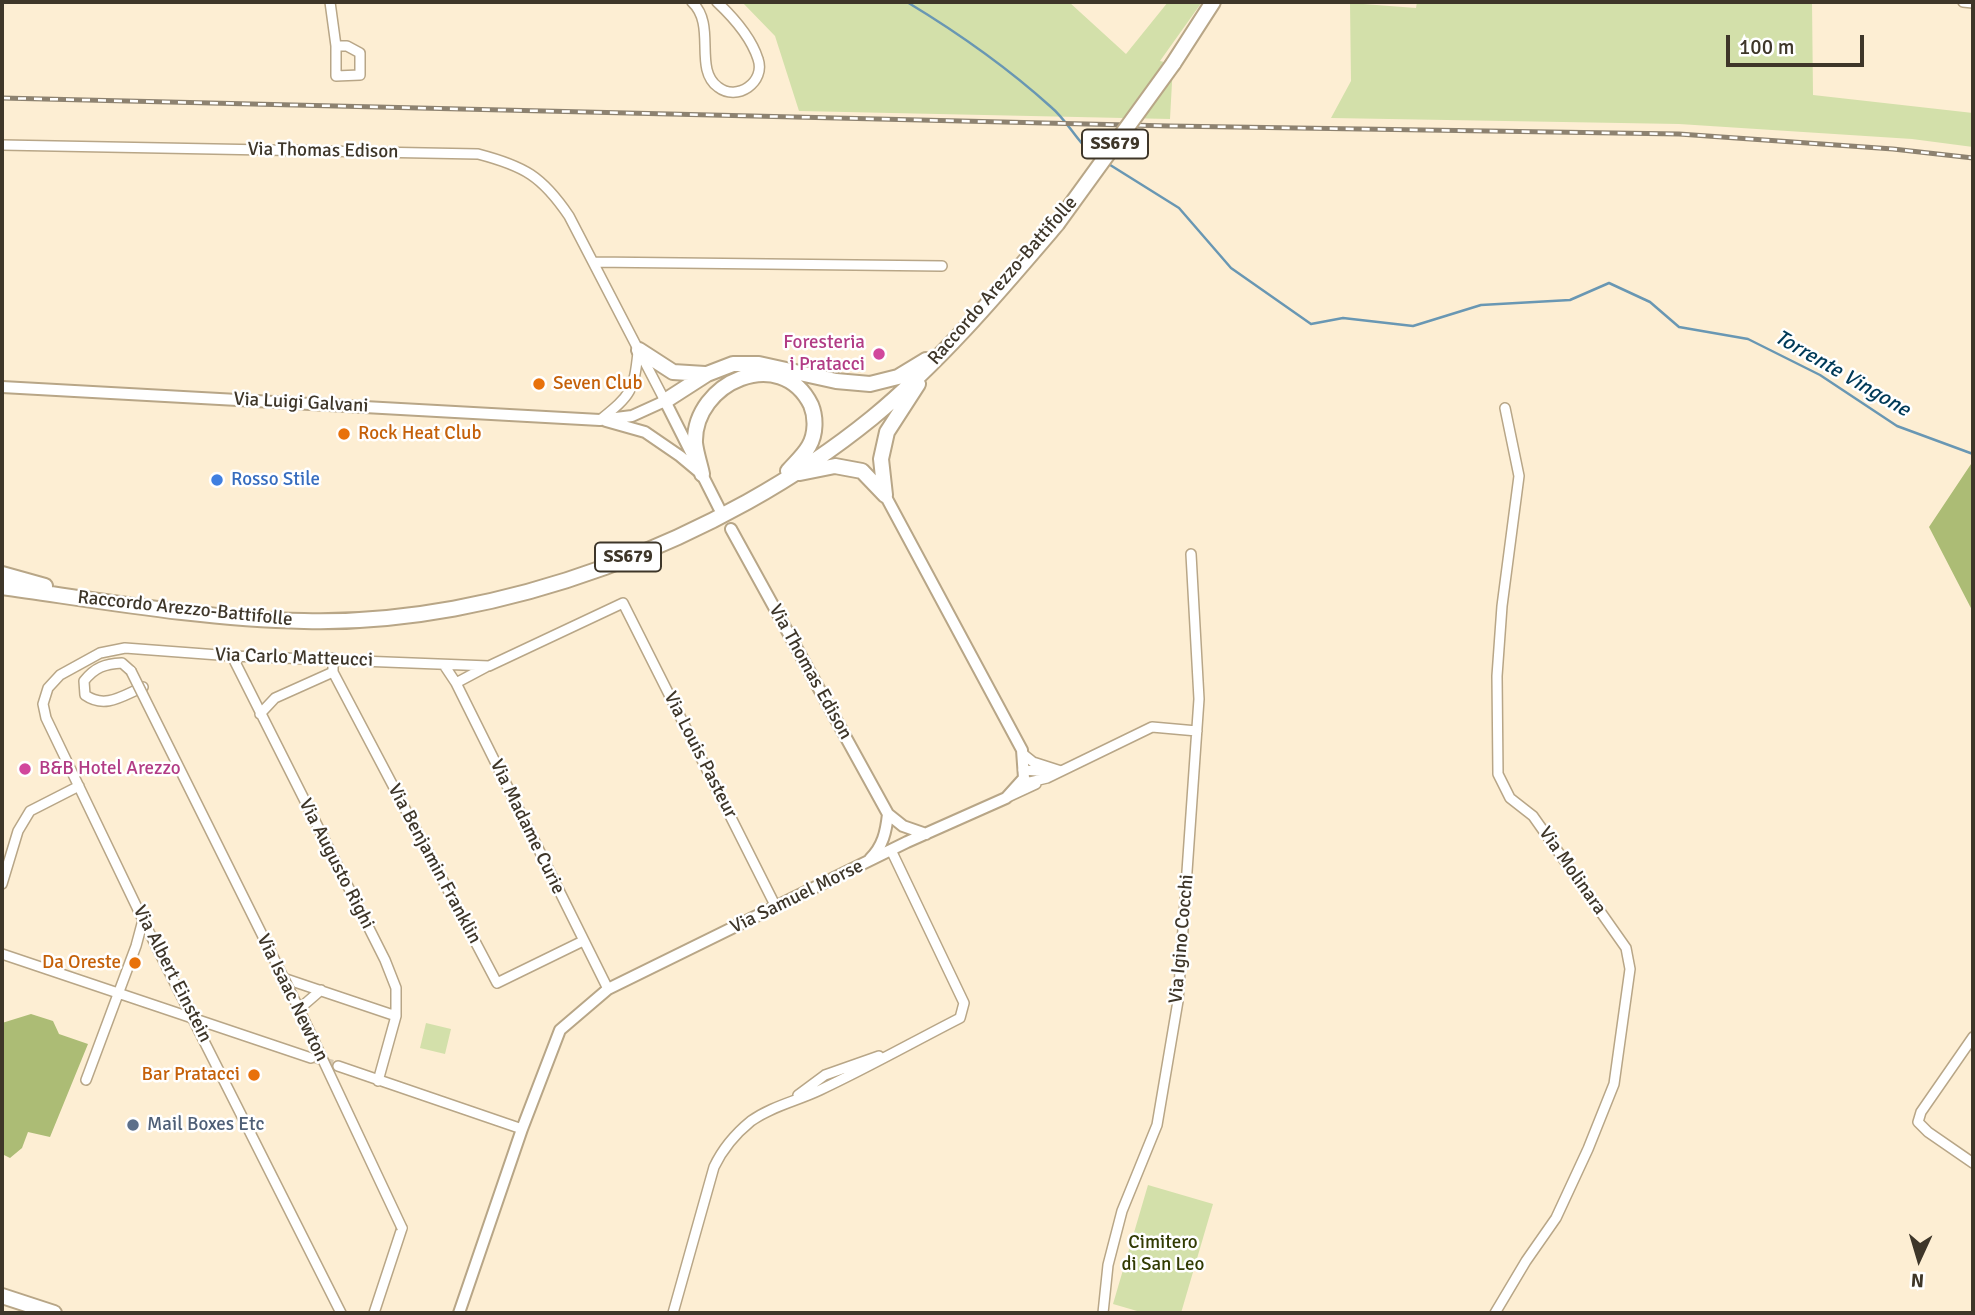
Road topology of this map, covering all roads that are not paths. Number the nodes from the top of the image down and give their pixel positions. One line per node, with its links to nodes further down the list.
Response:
1 (330, 2): 7 (street)
2 (692, 2): 3 (street)
3 (717, 2)
4 (1213, 2): 12 (main road, Raccordo Arezzo-Battifolle / SS679, bridge)
5 (1963, 2): 6 (street)
6 (1973, 3)
7 (336, 46)
8 (5, 144): 9 (street, Via Thomas Edison)
9 (593, 262): 10 (street); 11 (street, Via Thomas Edison)
10 (942, 266)
11 (639, 350): 14 (main road); 17 (street, Via Thomas Edison); 19 (street)
12 (942, 351): 13 (main road, Raccordo Arezzo-Battifolle / SS679); 14 (main road)
13 (929, 367): 21 (main road, Raccordo Arezzo-Battifolle / SS679); 23 (main road)
14 (707, 373): 17 (main road)
15 (764, 374): 17 (main road); 20 (main road); 22 (main road)
16 (2, 387): 19 (street, Via Luigi Galvani)
17 (668, 398): 19 (street, Via Luigi Galvani); 20 (street, Via Thomas Edison)
18 (1506, 408): 77 (street, Via Molinara)
19 (600, 419): 20 (street, Via Luigi Galvani)
20 (702, 474): 24 (street, Via Thomas Edison)
21 (793, 475): 22 (main road, Raccordo Arezzo-Battifolle / SS679); 23 (main road)
22 (778, 484): 27 (main road, Raccordo Arezzo-Battifolle / SS679)
23 (885, 495): 39 (street)
24 (719, 508)
25 (731, 529): 45 (street, Via Thomas Edison)
26 (1191, 554): 38 (street, Via Igino Cocchi)
27 (3, 583)
28 (623, 603): 33 (street, Via Carlo Matteucci); 52 (street, Via Louis Pasteur)
29 (100, 653): 30 (street, Via Carlo Matteucci); 43 (street, Via Albert Einstein)
30 (232, 656): 31 (street, Via Carlo Matteucci); 37 (street, Via Augusto Righi)
31 (333, 658): 32 (street, Via Carlo Matteucci); 34 (street, Via Benjamin Franklin)
32 (444, 665): 33 (street, Via Carlo Matteucci); 35 (street, Via Madame Curie)
33 (489, 666): 35 (street, Via Carlo Matteucci)
34 (333, 672): 37 (street); 54 (street, Via Benjamin Franklin)
35 (456, 683): 54 (street, Via Madame Curie)
36 (143, 687): 56 (street, Via Isaac Newton, bridge)
37 (260, 714): 61 (street, Via Augusto Righi)
38 (1198, 731): 40 (street); 76 (street, Via Igino Cocchi)
39 (1023, 754): 40 (street); 41 (street)
40 (1063, 772): 41 (street); 42 (street)
41 (1023, 775): 42 (street); 44 (street, Via Samuel Morse)
42 (1047, 779): 44 (street)
43 (79, 786): 51 (street); 53 (street, Via Albert Einstein)
44 (1006, 798): 47 (street, Via Samuel Morse)
45 (888, 814): 46 (street); 48 (street)
46 (903, 826): 47 (street); 49 (street)
47 (926, 834): 49 (street, Via Samuel Morse)
48 (886, 835): 49 (street); 50 (street)
49 (899, 846): 50 (street, Via Samuel Morse); 75 (street)
50 (866, 863): 52 (street, Via Samuel Morse)
51 (2, 884)
52 (776, 907): 57 (street, Via Samuel Morse)
53 (144, 920): 59 (street); 62 (street, Via Albert Einstein)
54 (583, 941): 57 (street, Via Madame Curie)
55 (2, 954): 59 (street)
56 (283, 978): 58 (street); 60 (street, Via Isaac Newton, bridge)
57 (608, 989): 68 (street, Via Samuel Morse)
58 (321, 990): 60 (street); 61 (street)
59 (117, 993): 62 (street); 66 (street)
60 (299, 1009): 73 (street, Via Isaac Newton, bridge)
61 (396, 1016): 67 (street, Via Augusto Righi)
62 (195, 1020): 64 (street); 72 (street, Via Albert Einstein)
63 (1973, 1037): 69 (street)
64 (310, 1058)
65 (338, 1066): 67 (street)
66 (86, 1080)
67 (378, 1081): 68 (street)
68 (522, 1129): 74 (street, Via Samuel Morse)
69 (1973, 1163)
70 (2, 1296): 71 (main road)
71 (54, 1313)
72 (341, 1313)
73 (374, 1313)
74 (459, 1313)
75 (673, 1313)
76 (1103, 1313)
77 (1495, 1313)

